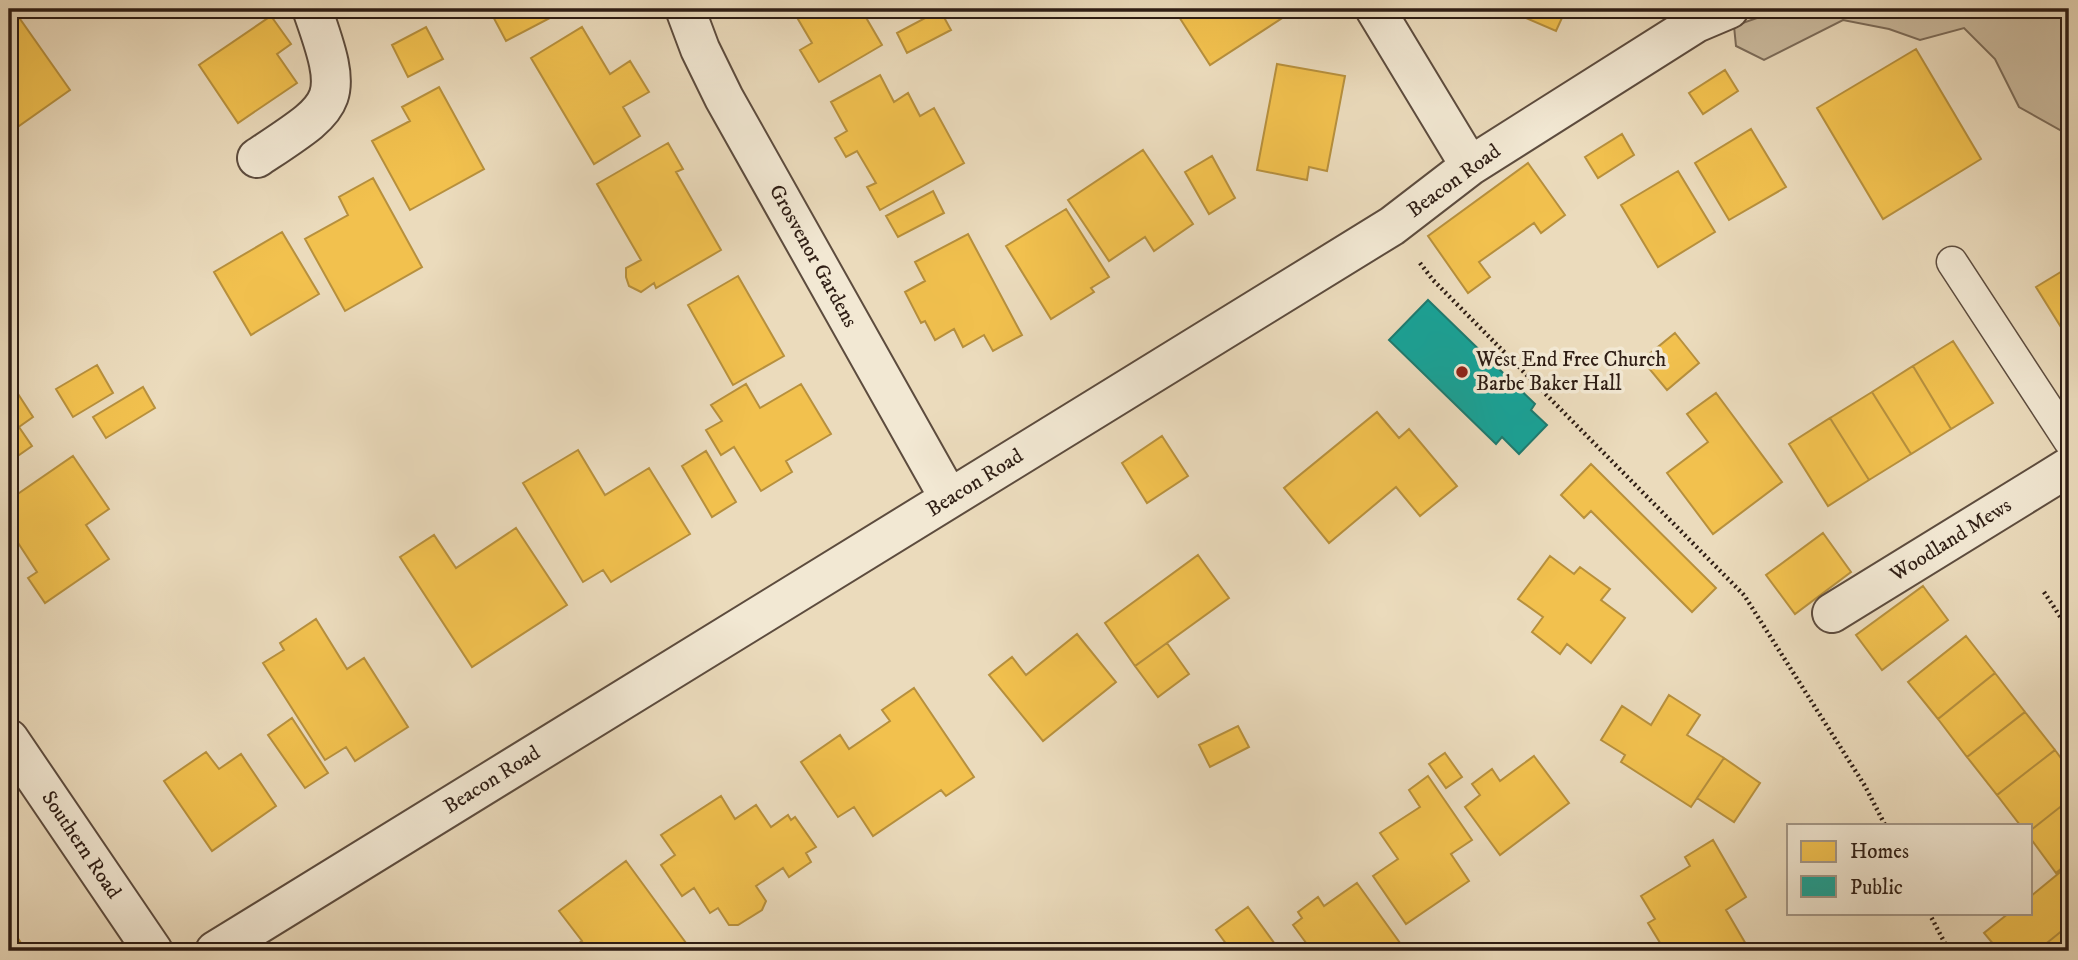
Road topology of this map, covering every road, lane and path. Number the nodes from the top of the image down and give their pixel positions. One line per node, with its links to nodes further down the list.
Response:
1 (312, 9): 5 (street)
2 (685, 9): 11 (street, Grosvenor Gardens)
3 (1375, 9): 6 (street)
4 (1729, 9): 6 (street, Beacon Road)
5 (257, 158)
6 (1470, 166): 7 (street, Beacon Road)
7 (1392, 226): 11 (street, Beacon Road); 16 (path)
8 (1952, 262): 9 (lane)
9 (2069, 441)
10 (2069, 467): 13 (street, Woodland Mews)
11 (949, 498): 19 (street, Beacon Road)
12 (2044, 592): 14 (path)
13 (1832, 613)
14 (2069, 630)
15 (9, 739): 18 (street, Southern Road)
16 (1884, 824)
17 (1930, 914): 20 (path)
18 (153, 951)
19 (215, 951)
20 (1949, 951)

